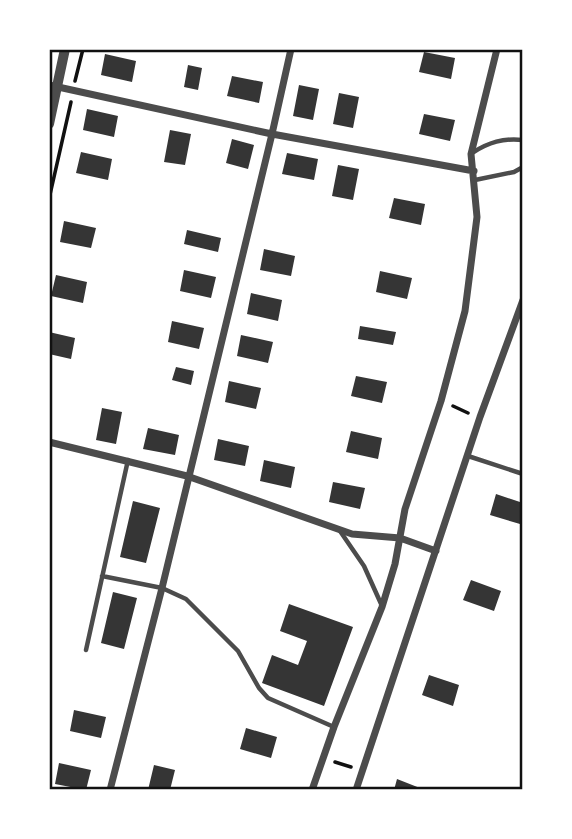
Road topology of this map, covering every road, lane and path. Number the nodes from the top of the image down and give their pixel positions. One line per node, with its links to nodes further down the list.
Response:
1 (65, 49): 5 (street)
2 (83, 49): 6 (path)
3 (291, 49): 8 (street)
4 (497, 49): 10 (street)
5 (53, 86): 6 (street); 7 (street)
6 (73, 90): 8 (street); 14 (path)
7 (49, 124)
8 (272, 134): 12 (street); 22 (street)
9 (523, 140): 10 (lane)
10 (471, 154): 12 (street)
11 (523, 167): 13 (lane)
12 (474, 171): 13 (street)
13 (475, 180): 16 (street)
14 (49, 200)
15 (523, 300): 17 (street)
16 (441, 401): 17 (path); 24 (street)
17 (480, 417): 19 (street)
18 (49, 442): 20 (street)
19 (468, 456): 21 (lane); 25 (street)
20 (128, 460): 22 (street); 26 (lane)
21 (523, 474)
22 (187, 476): 23 (street); 27 (street)
23 (340, 530): 24 (street); 28 (lane)
24 (400, 538): 25 (street); 28 (street)
25 (436, 551): 32 (street)
26 (102, 576): 27 (lane); 29 (lane)
27 (162, 588): 30 (lane); 33 (street)
28 (382, 607): 30 (street)
29 (86, 650)
30 (334, 727): 31 (street)
31 (323, 758): 32 (path); 34 (street)
32 (363, 770): 35 (street)
33 (110, 790)
34 (312, 790)
35 (356, 790)

